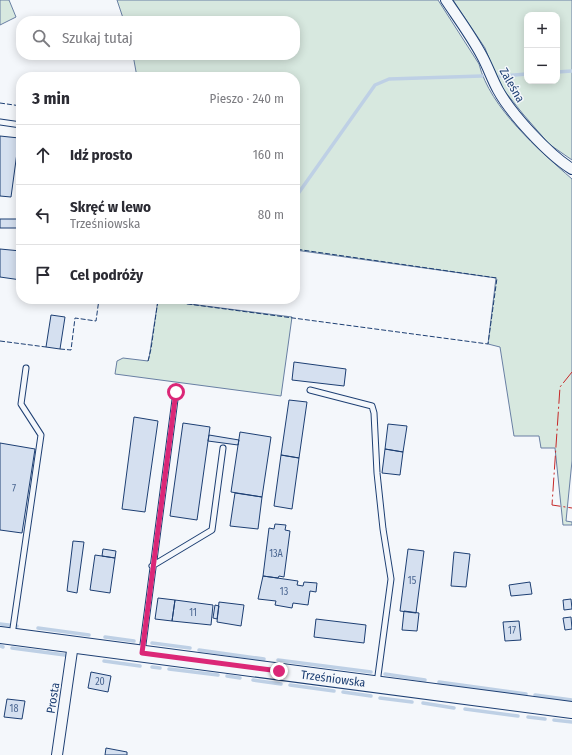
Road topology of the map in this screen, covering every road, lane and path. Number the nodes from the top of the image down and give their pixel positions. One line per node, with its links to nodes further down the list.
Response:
1 (446, 0): 4 (street, Zaleśna)
2 (0, 122): 3 (lane)
3 (16, 124)
4 (572, 169)
5 (26, 368): 10 (lane)
6 (310, 390): 13 (lane)
7 (176, 392): 9 (lane)
8 (223, 448): 9 (lane)
9 (152, 566): 12 (lane)
10 (6, 635): 11 (main road, Trześniowska)
11 (74, 644): 12 (main road, Trześniowska); 15 (street, Prosta)
12 (142, 653): 13 (main road, Trześniowska)
13 (376, 684): 14 (main road, Trześniowska)
14 (572, 710)
15 (57, 755)

